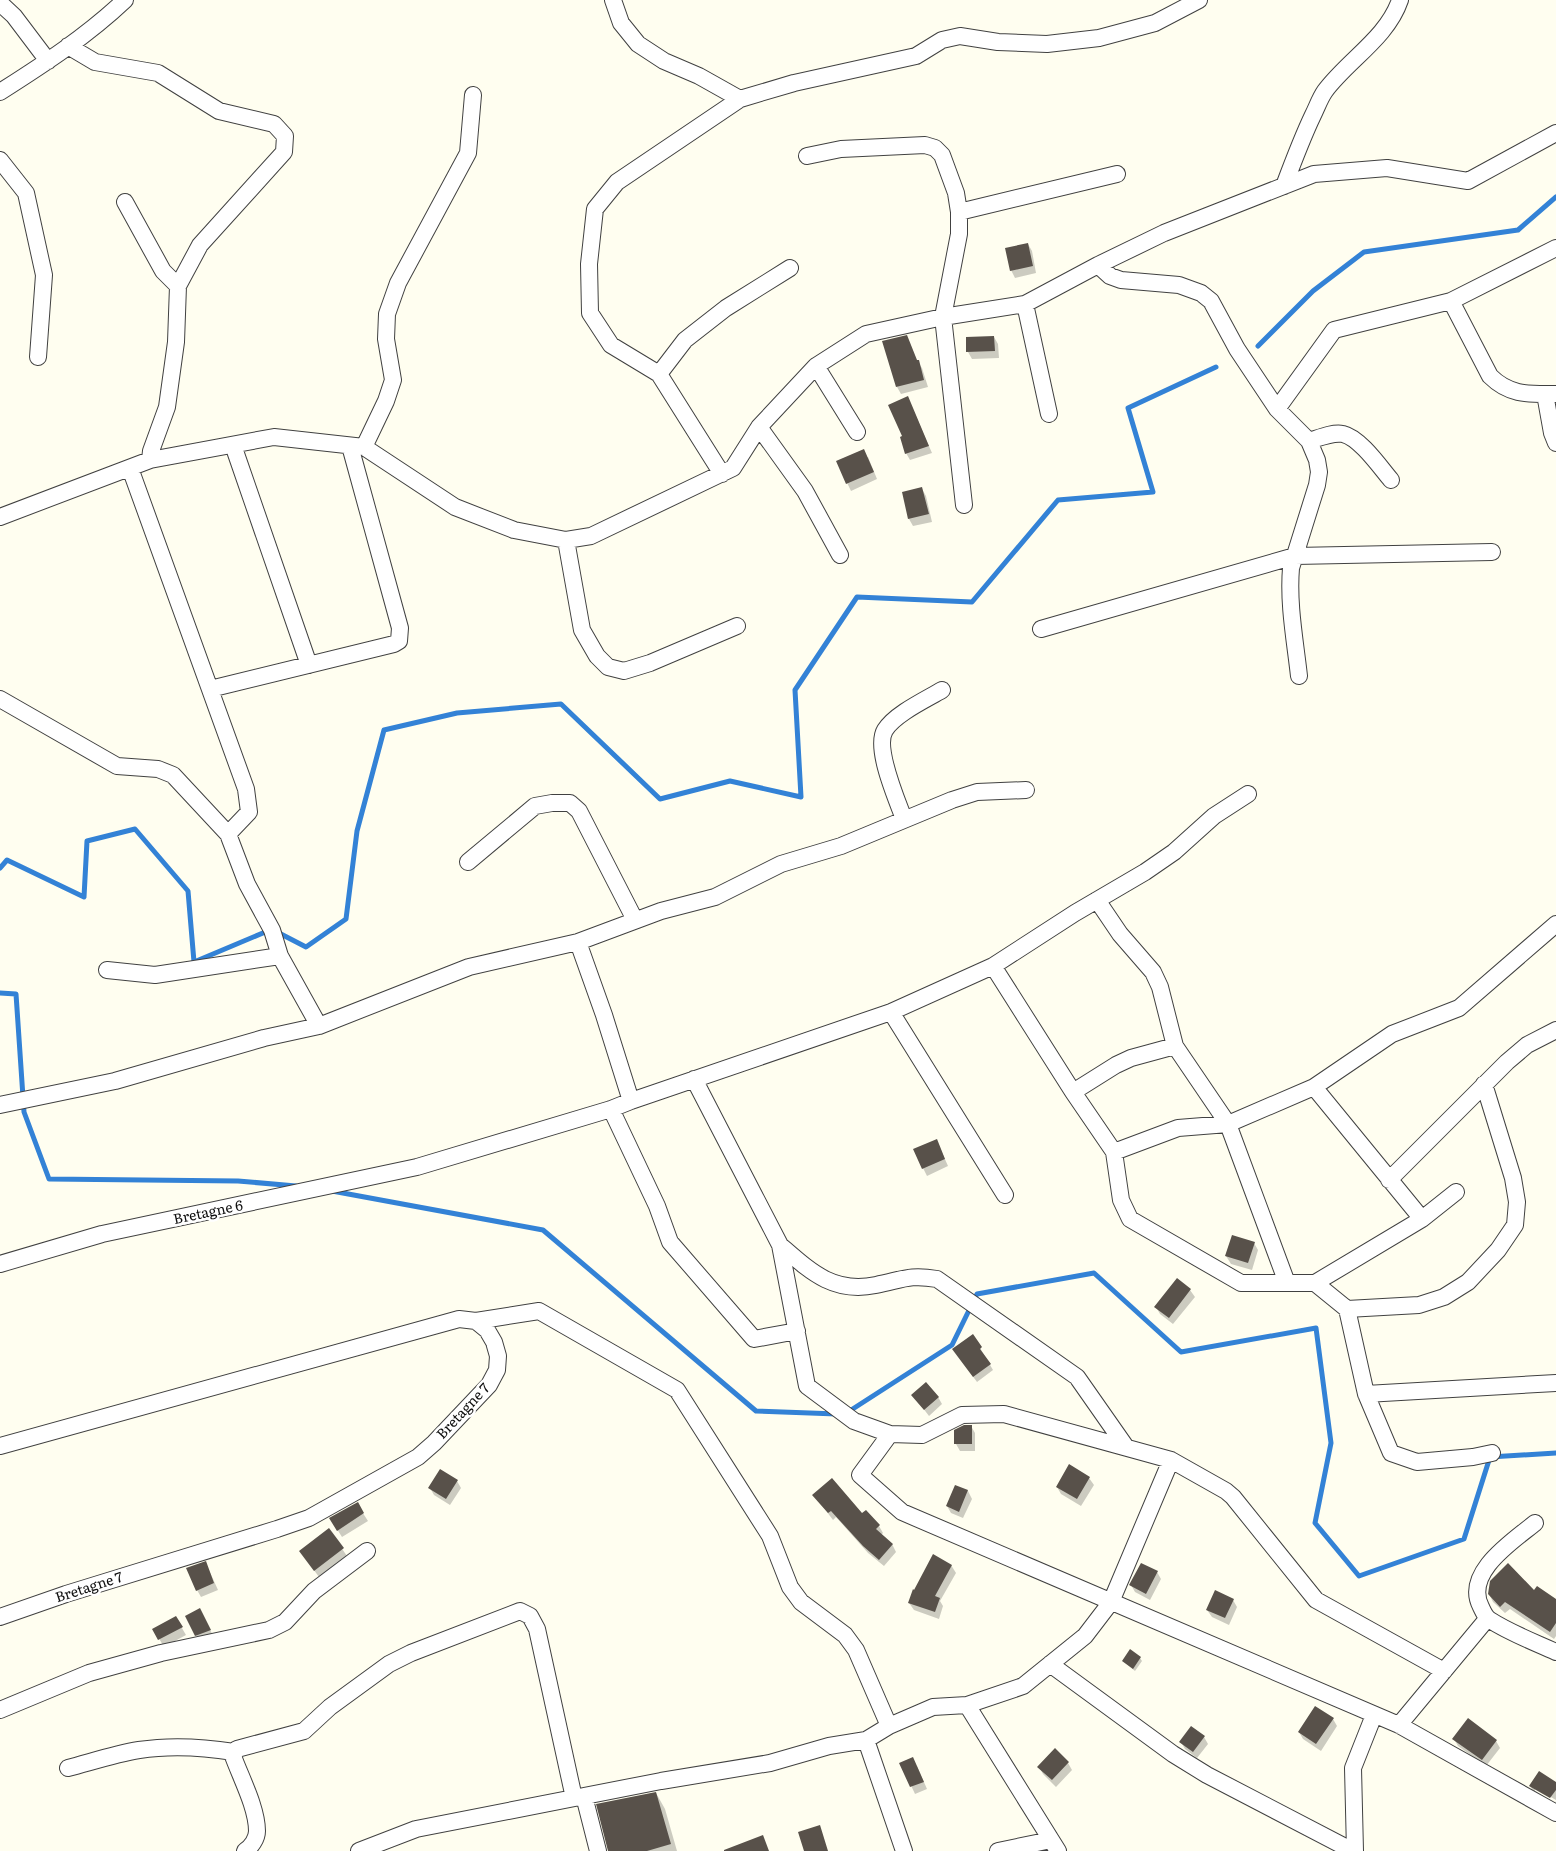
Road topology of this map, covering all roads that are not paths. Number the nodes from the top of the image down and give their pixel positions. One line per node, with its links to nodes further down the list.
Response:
1 (125, 0): 6 (street)
2 (613, 0): 10 (street)
3 (1199, 0): 10 (street)
4 (1400, 0): 15 (street)
5 (0, 3): 7 (street)
6 (68, 46): 7 (street); 21 (street)
7 (48, 61): 8 (street)
8 (0, 92)
9 (473, 94): 36 (street)
10 (740, 99): 27 (street)
11 (1556, 134): 15 (street)
12 (807, 156): 17 (street)
13 (0, 160): 25 (street)
14 (1117, 174): 17 (street)
15 (1284, 186): 19 (street)
16 (125, 202): 21 (street)
17 (959, 212): 24 (street)
18 (1556, 248): 22 (street)
19 (1098, 265): 23 (street); 29 (street)
20 (790, 268): 27 (street)
21 (178, 286): 37 (street)
22 (1451, 301): 28 (street); 29 (street)
23 (1025, 304): 24 (street); 30 (street)
24 (943, 317): 26 (street); 41 (street)
25 (38, 357)
26 (816, 366): 31 (street); 32 (street)
27 (659, 374): 39 (street)
28 (1551, 394): 34 (street)
29 (1277, 409): 33 (street)
30 (1049, 414)
31 (759, 428): 39 (street); 45 (street)
32 (857, 432)
33 (1309, 441): 40 (street); 46 (street)
34 (1556, 443)
35 (233, 445): 36 (street); 37 (street); 49 (street)
36 (357, 447): 43 (street); 49 (street)
37 (150, 460): 38 (street)
38 (130, 468): 42 (street); 51 (street)
39 (722, 474): 43 (street)
40 (1391, 480)
41 (964, 505)
42 (0, 517)
43 (566, 540): 47 (street)
44 (1492, 552): 46 (street)
45 (840, 555)
46 (1295, 556): 48 (street); 50 (street)
47 (737, 626)
48 (1041, 629)
49 (309, 665): 51 (street)
50 (1299, 676)
51 (210, 690): 57 (street)
52 (942, 690): 56 (street)
53 (0, 699): 57 (street)
54 (1026, 790): 56 (street)
55 (1248, 794): 59 (street, Bretagne 6)
56 (904, 819): 60 (street)
57 (228, 834): 63 (street)
58 (468, 862): 60 (street)
59 (1098, 900): 64 (street, Bretagne 6); 69 (street)
60 (635, 920): 62 (street)
61 (1556, 924): 72 (street)
62 (578, 942): 67 (street); 74 (street)
63 (280, 956): 65 (street); 67 (street)
64 (993, 966): 66 (street, Bretagne 6); 73 (street)
65 (107, 970)
66 (891, 1012): 70 (street, Bretagne 6); 81 (street)
67 (318, 1026): 75 (street)
68 (1556, 1030): 71 (street)
69 (1175, 1046): 73 (street); 77 (street)
70 (694, 1079): 74 (street, Bretagne 6); 83 (street)
71 (1484, 1084): 79 (street); 87 (street)
72 (1314, 1087): 77 (street); 79 (street)
73 (1072, 1092): 78 (street)
74 (631, 1101): 76 (street, Bretagne 6)
75 (0, 1105)
76 (611, 1108): 84 (street, Bretagne 6); 89 (street)
77 (1228, 1124): 78 (street); 85 (street)
78 (1114, 1152): 85 (street)
79 (1389, 1180): 82 (street)
80 (1456, 1192): 82 (street)
81 (1005, 1195)
82 (1422, 1219): 86 (street)
83 (780, 1245): 89 (street); 94 (street)
84 (0, 1264)
85 (1286, 1283): 86 (street)
86 (1315, 1283): 87 (street)
87 (1347, 1308): 91 (street)
88 (476, 1321): 93 (street); 100 (street, Bretagne 7); 109 (street)
89 (797, 1332): 92 (street)
90 (1556, 1383): 91 (street)
91 (1366, 1394): 95 (street)
92 (890, 1434): 94 (street); 99 (street)
93 (0, 1446)
94 (1126, 1447): 96 (street)
95 (1492, 1453)
96 (1172, 1460): 99 (street); 104 (street)
97 (1535, 1523): 101 (street)
98 (367, 1551): 106 (street)
99 (1111, 1602): 103 (street); 107 (street)
100 (0, 1617)
101 (1487, 1619): 102 (street); 104 (street)
102 (1556, 1652)
103 (1050, 1664): 105 (street); 121 (street)
104 (1444, 1671): 108 (street)
105 (967, 1705): 109 (street); 115 (street)
106 (0, 1710)
107 (1374, 1714): 108 (street); 121 (street)
108 (1399, 1725): 114 (street)
109 (890, 1726): 110 (street)
110 (866, 1740): 113 (street); 119 (street)
111 (234, 1752): 112 (street); 113 (street); 116 (street)
112 (68, 1768)
113 (579, 1797): 117 (street); 118 (street)
114 (1556, 1813)
115 (1054, 1846): 120 (street)
116 (245, 1851)
117 (359, 1851)
118 (598, 1851)
119 (904, 1851)
120 (998, 1851)
121 (1354, 1851)

